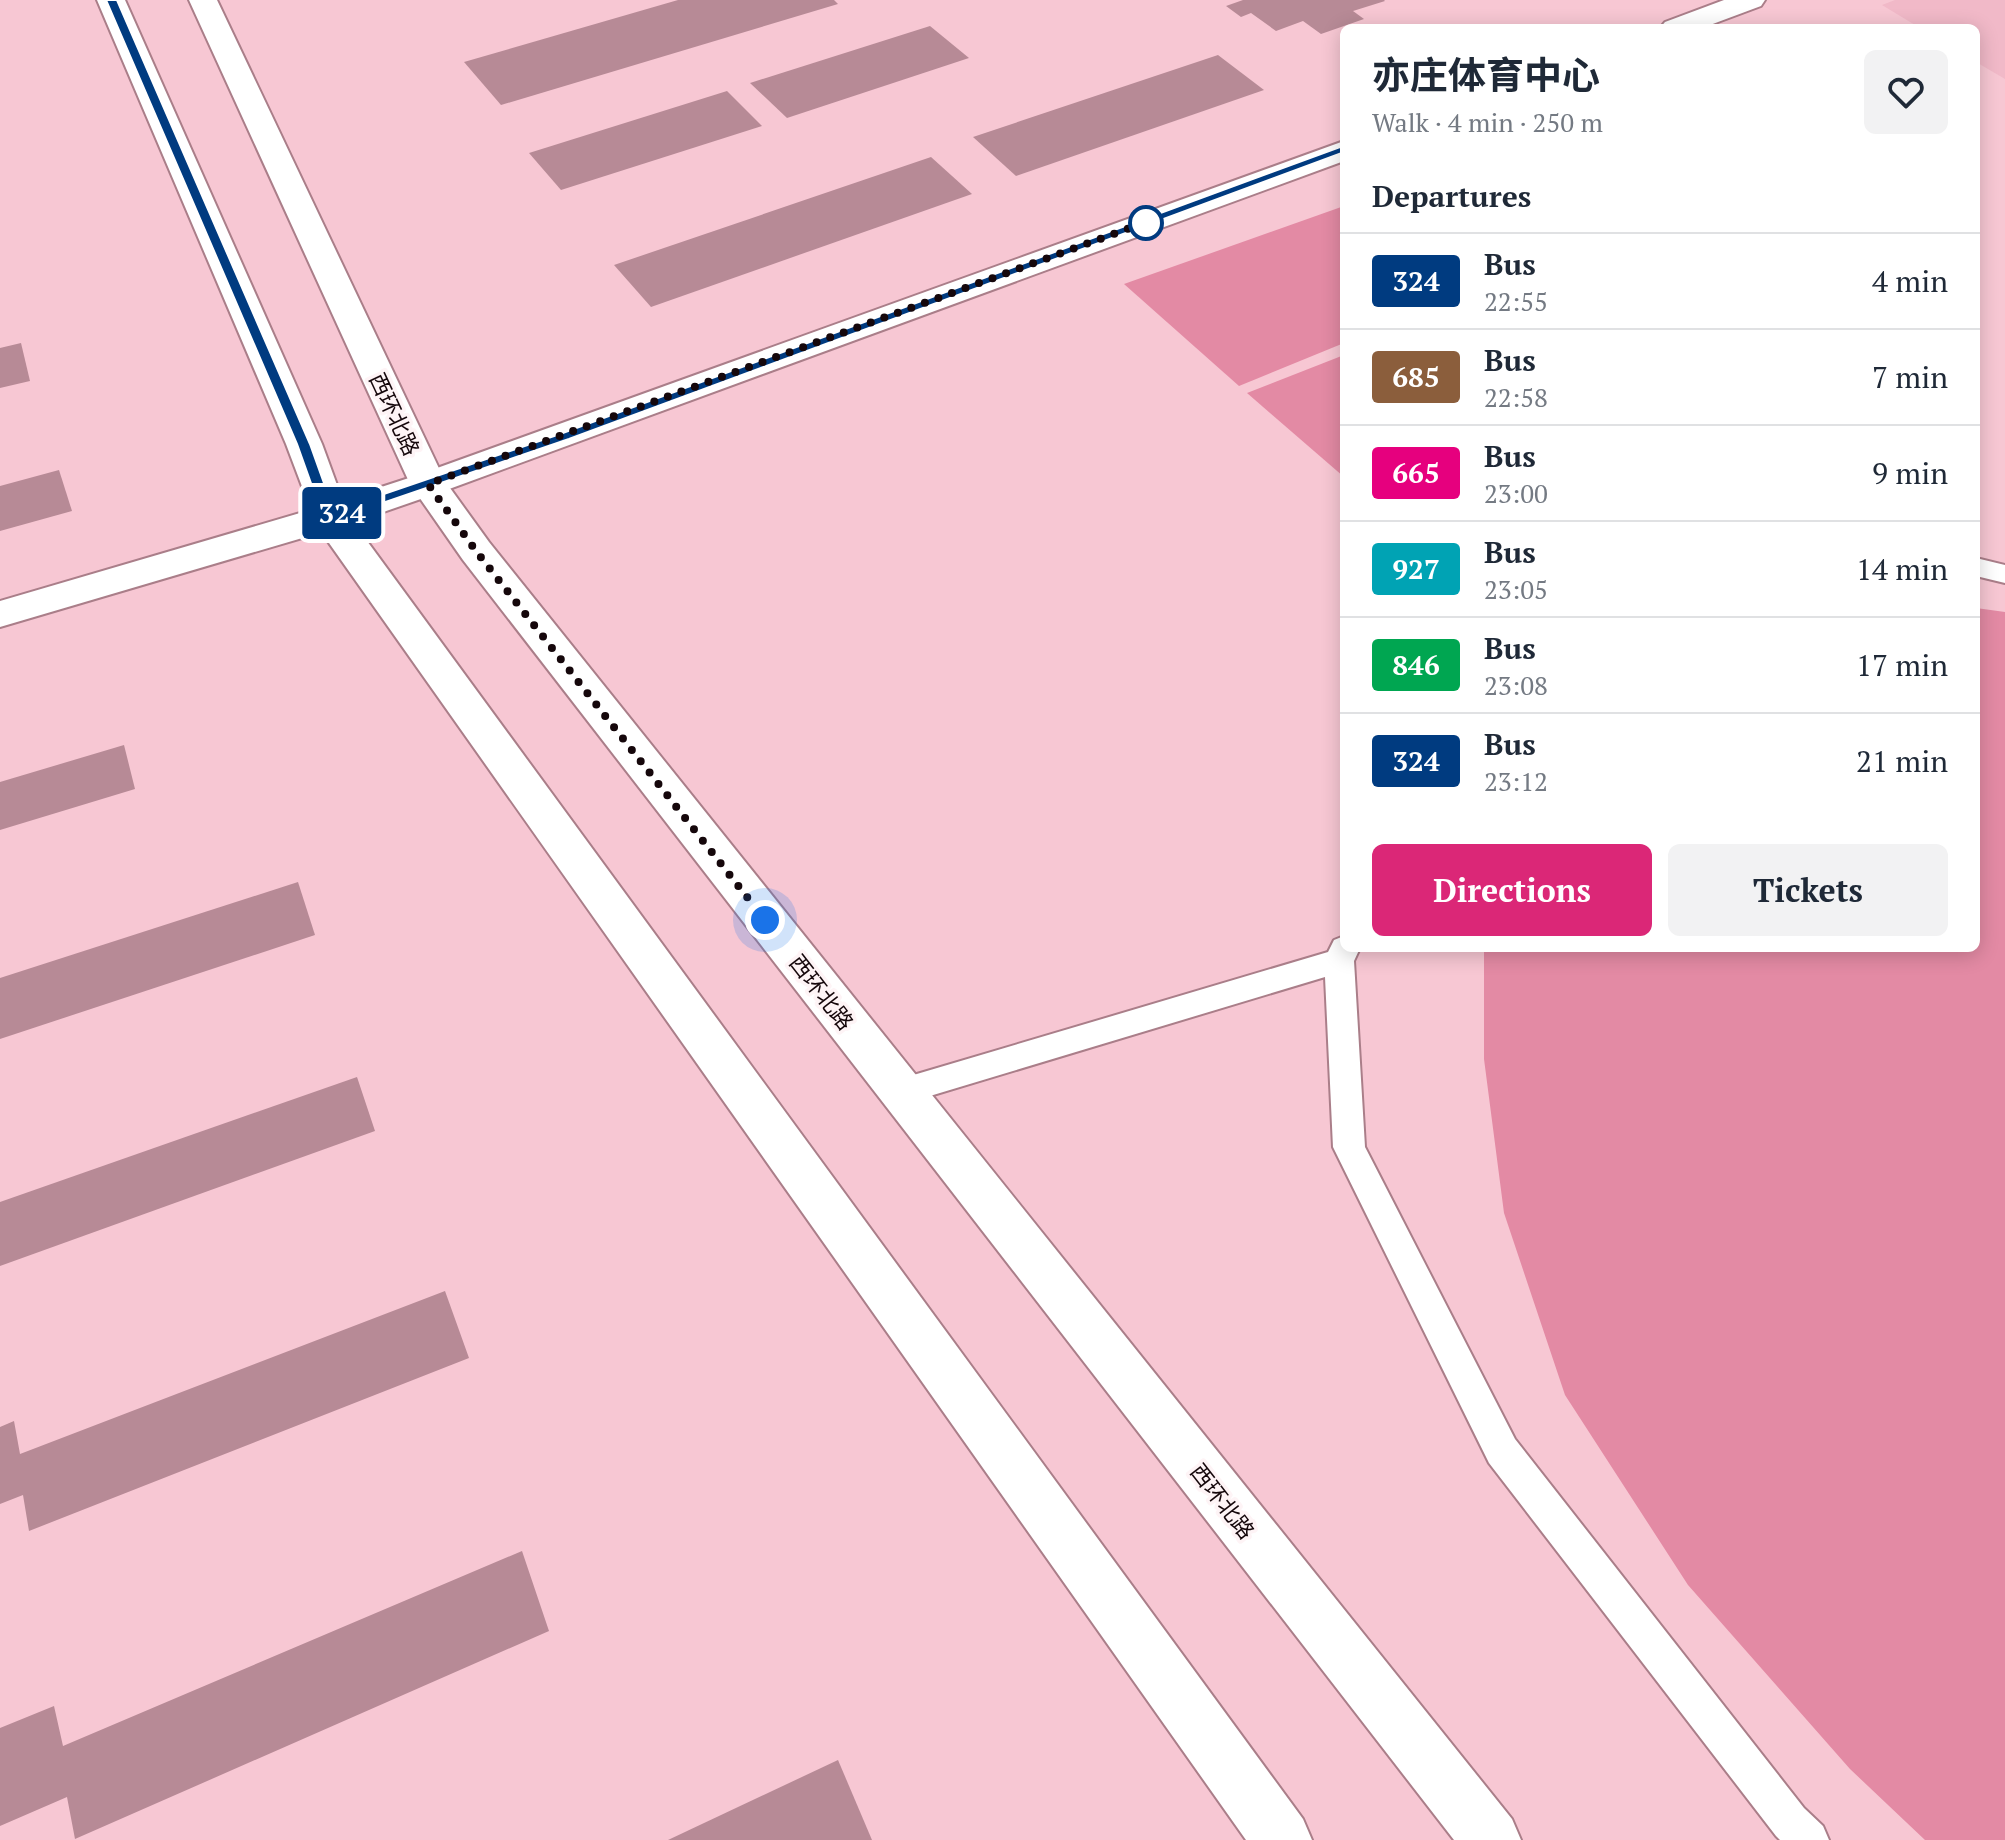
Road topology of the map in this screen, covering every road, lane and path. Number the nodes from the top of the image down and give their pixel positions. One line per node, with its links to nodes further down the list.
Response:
1 (111, 0): 7 (main road)
2 (203, 0): 6 (main road, 西环北路)
3 (1751, 0): 4 (main road)
4 (1686, 24)
5 (1340, 151): 6 (main road)
6 (428, 484): 7 (main road); 12 (main road, 西环北路)
7 (330, 517): 10 (main road); 13 (main road)
8 (1980, 568): 9 (lane)
9 (2005, 574)
10 (0, 614)
11 (1342, 954): 12 (lane); 15 (lane)
12 (900, 1092): 14 (main road, 西环北路)
13 (1282, 1840)
14 (1491, 1840)
15 (1809, 1840)

